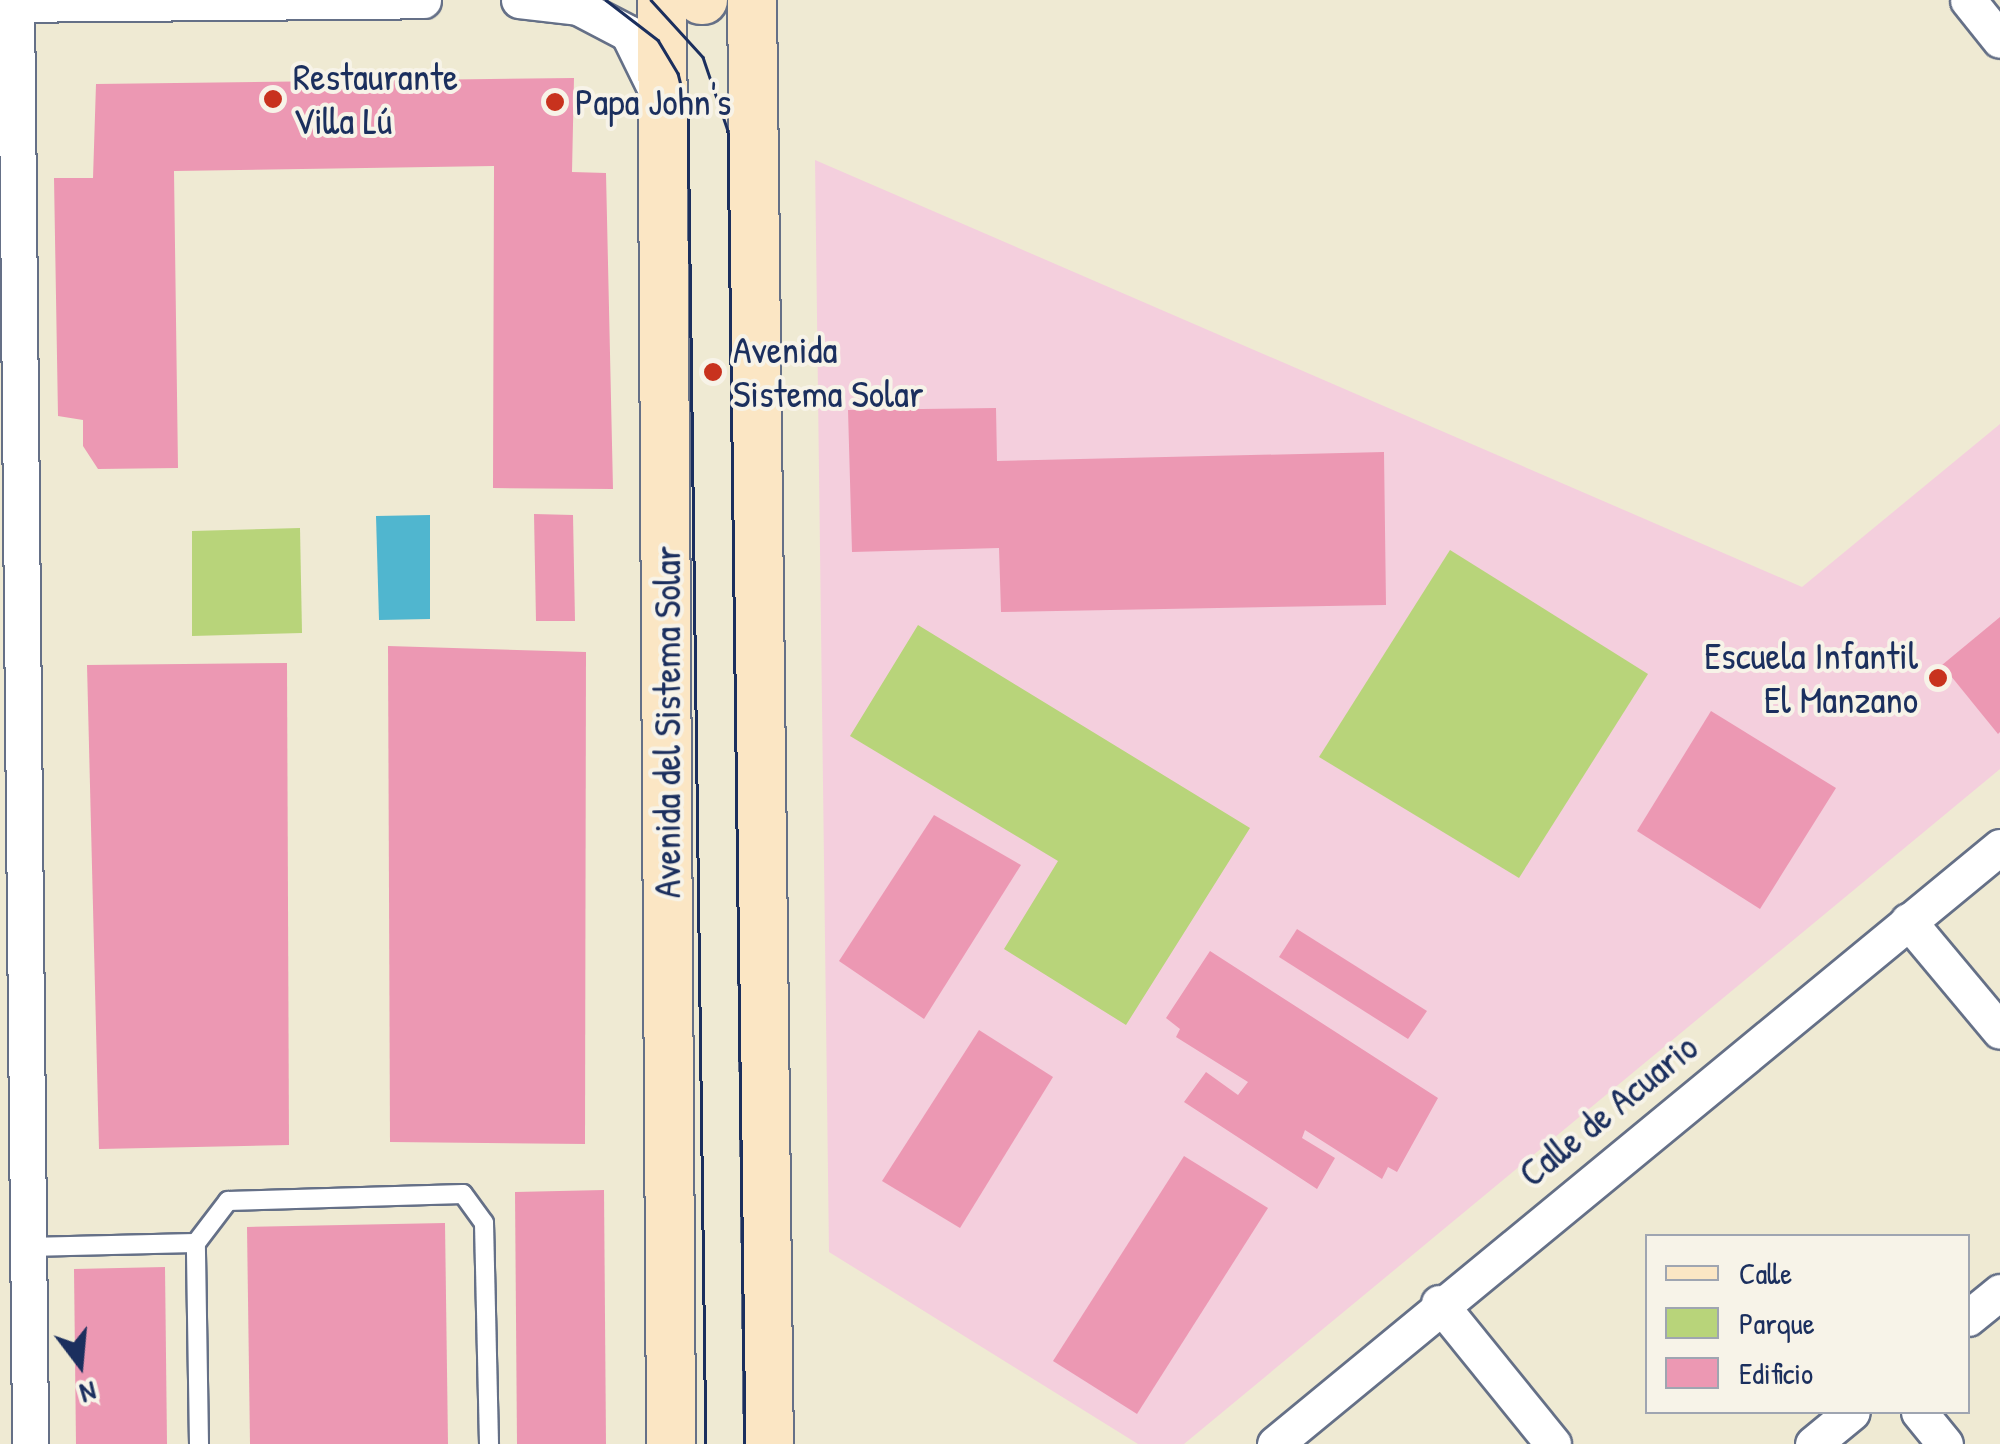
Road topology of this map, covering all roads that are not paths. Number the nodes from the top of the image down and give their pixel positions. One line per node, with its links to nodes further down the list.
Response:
1 (424, 0): 5 (street)
2 (519, 0): 8 (street)
3 (662, 0): 8 (street, Avenida del Sistema Solar)
4 (752, 0): 23 (street)
5 (10, 3): 13 (street)
6 (1979, 4): 7 (street)
7 (2000, 40)
8 (664, 114): 22 (street, Avenida del Sistema Solar)
9 (2000, 847): 10 (street, Calle de Acuario)
10 (1908, 921): 11 (street); 15 (street, Calle de Acuario)
11 (2000, 1031)
12 (196, 1243): 13 (lane); 20 (lane); 21 (lane)
13 (27, 1246): 19 (street)
14 (2000, 1292): 16 (street)
15 (1439, 1303): 24 (street, Calle de Acuario); 25 (street)
16 (1970, 1316)
17 (1850, 1414): 26 (street)
18 (1921, 1414): 27 (street)
19 (30, 1444)
20 (199, 1444)
21 (488, 1444)
22 (671, 1444)
23 (770, 1444)
24 (1275, 1444)
25 (1553, 1444)
26 (1812, 1444)
27 (1945, 1444)

